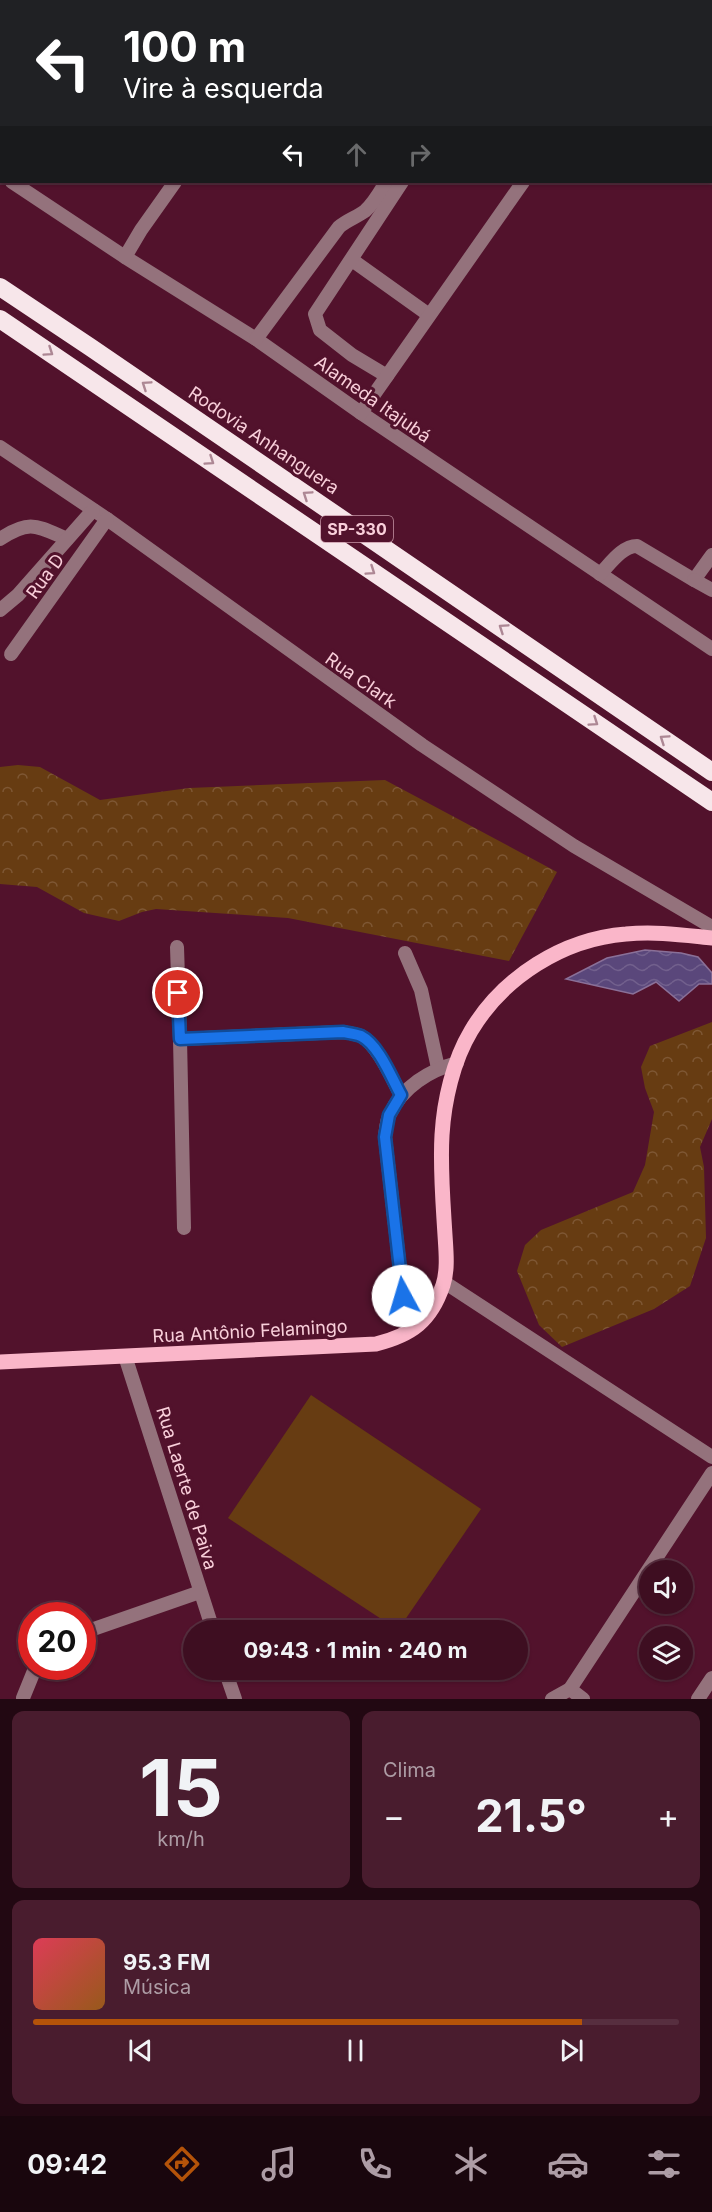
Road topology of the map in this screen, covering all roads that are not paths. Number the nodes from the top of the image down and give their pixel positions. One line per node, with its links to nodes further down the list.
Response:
1 (14, 183): 6 (street, Alameda Itajubá)
2 (174, 183): 6 (street)
3 (385, 183): 11 (street)
4 (401, 183): 7 (street)
5 (522, 183): 9 (street)
6 (125, 257): 11 (street, Alameda Itajubá)
7 (352, 260): 9 (street); 12 (street)
8 (0, 287): 26 (highway, Rodovia Anhanguera / SP-330, one-way to 8)
9 (429, 315): 12 (street)
10 (0, 319): 27 (highway, SP-330, one-way to 27)
11 (256, 339): 13 (street, Alameda Itajubá)
12 (387, 376): 13 (street)
13 (361, 413): 20 (street, Alameda Itajubá)
14 (0, 447): 15 (street, Rua Clark)
15 (93, 510): 16 (street, Rua Clark); 18 (street)
16 (107, 519): 25 (street, Rua D); 28 (street, Rua Clark)
17 (0, 538): 18 (street)
18 (67, 539): 23 (street)
19 (712, 555): 21 (street)
20 (600, 574): 21 (street); 24 (street, Alameda Itajubá)
21 (694, 580): 22 (street)
22 (712, 590)
23 (0, 609)
24 (712, 649)
25 (11, 654)
26 (712, 772)
27 (712, 802)
28 (712, 927)
29 (712, 938): 33 (main road, Rua Antônio Felamingo)
30 (177, 947): 32 (street)
31 (405, 953): 34 (street)
32 (180, 1039): 35 (street); 36 (street)
33 (457, 1063): 34 (street); 37 (main road, Rua Antônio Felamingo)
34 (438, 1068): 35 (street)
35 (401, 1095): 38 (street)
36 (184, 1228)
37 (444, 1282): 39 (main road, Rua Antônio Felamingo); 41 (street)
38 (403, 1296)
39 (125, 1356): 40 (main road, Rua Antônio Felamingo); 43 (street, Rua Laerte de Paiva)
40 (0, 1362)
41 (712, 1457)
42 (712, 1473): 49 (street)
43 (200, 1592): 44 (street, Rua Laerte de Paiva); 45 (street)
44 (210, 1620)
45 (96, 1629)
46 (712, 1678): 54 (street)
47 (30, 1680): 50 (street)
48 (228, 1680): 51 (street)
49 (570, 1689): 52 (street); 53 (street)
50 (22, 1698)
51 (235, 1699)
52 (552, 1699)
53 (583, 1699)
54 (698, 1699)

